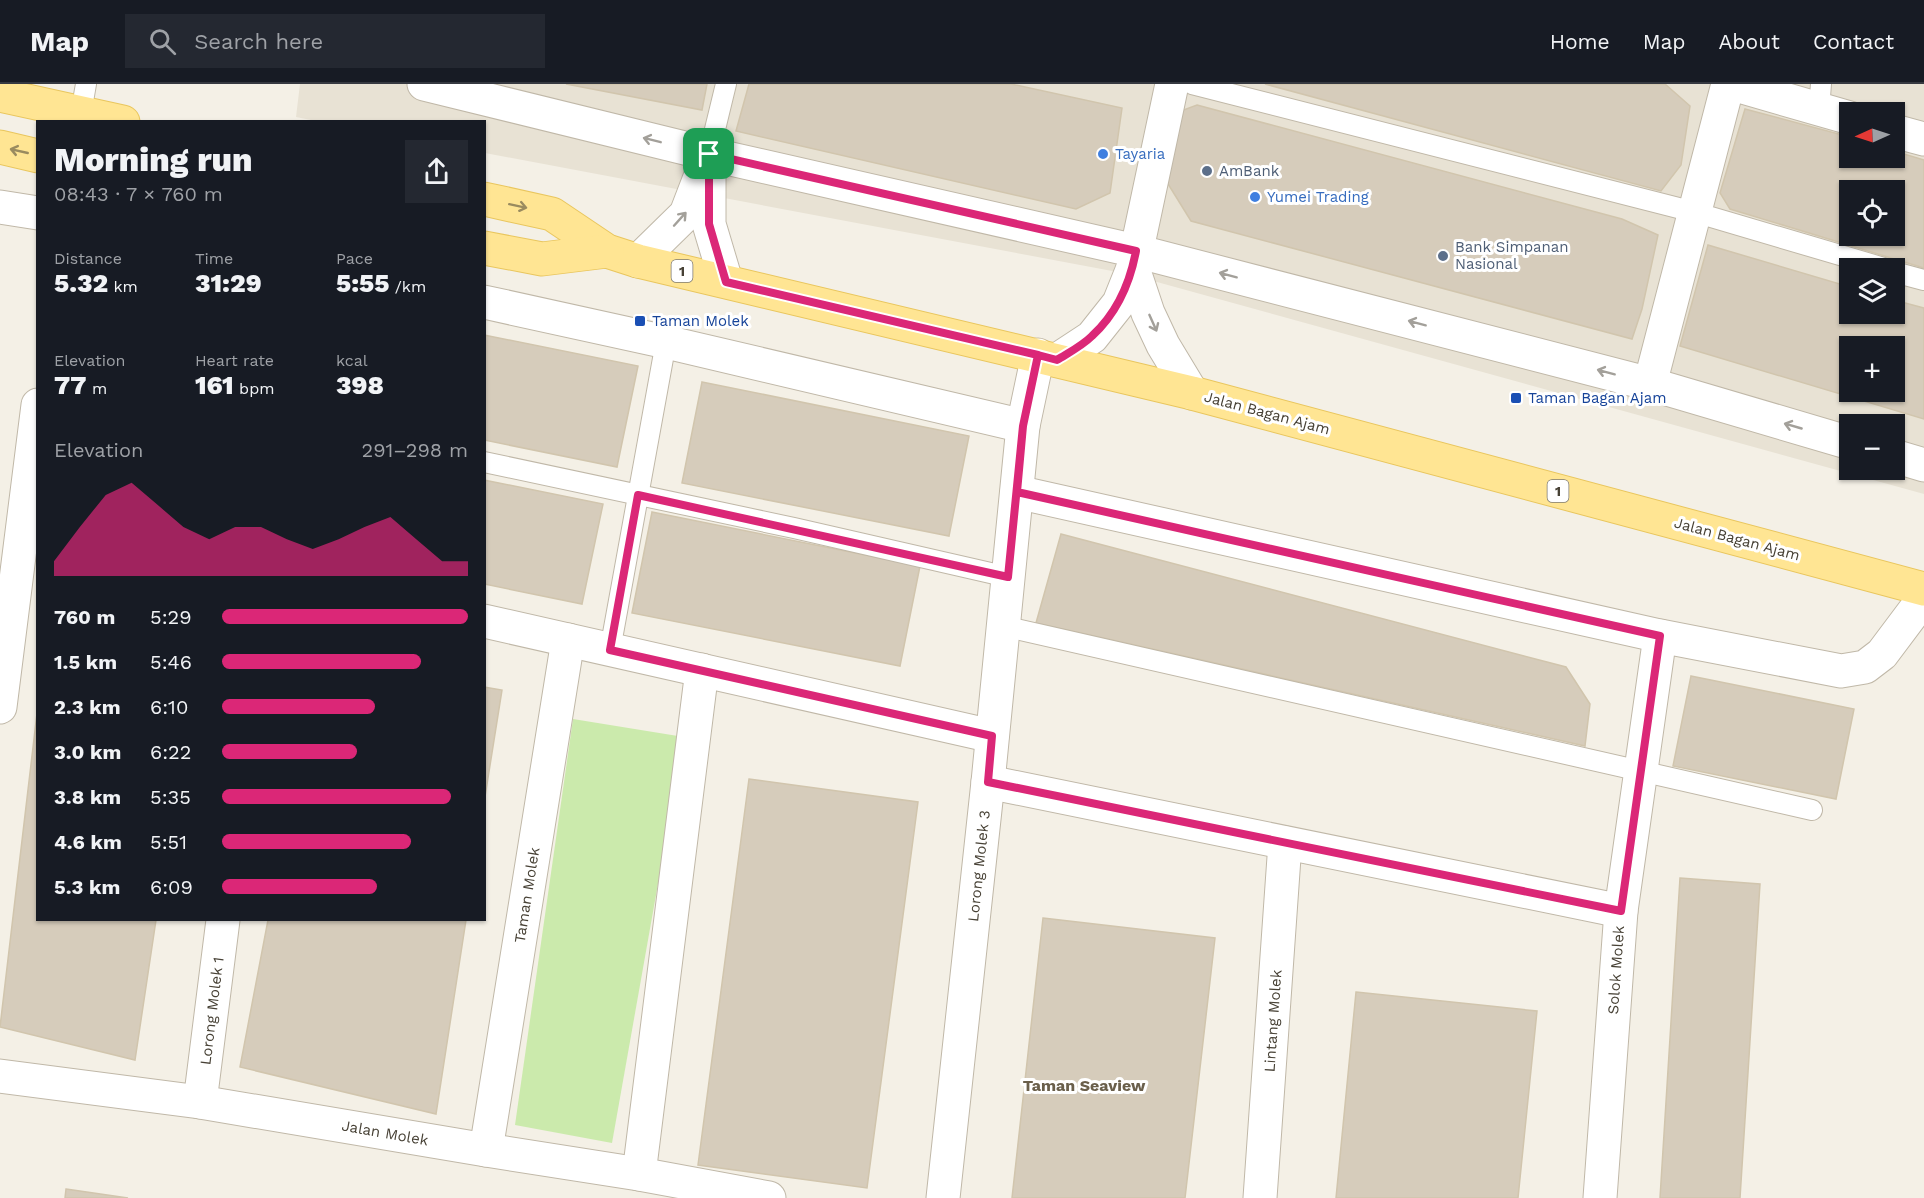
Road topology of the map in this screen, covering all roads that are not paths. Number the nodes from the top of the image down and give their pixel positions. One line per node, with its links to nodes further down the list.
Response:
1 (424, 84): 14 (street, one-way to 1)
2 (726, 84): 14 (lane)
3 (1172, 84): 23 (street)
4 (1192, 84): 18 (lane)
5 (1730, 84): 7 (street); 18 (street)
6 (5, 92): 8 (main road)
7 (1820, 96): 9 (street)
8 (84, 98): 10 (main road)
9 (1839, 110)
10 (120, 120)
11 (1905, 134): 12 (street)
12 (1924, 139)
13 (0, 147): 15 (main road, one-way to 13)
14 (709, 154): 23 (street); 24 (street, one-way to 14); 27 (street)
15 (36, 156)
16 (486, 199): 21 (main road, Jalan Bagan Ajam / 1, one-way to 21)
17 (0, 207): 19 (street)
18 (1695, 212): 22 (lane); 31 (street)
19 (36, 213)
20 (486, 248): 21 (main road, Jalan Bagan Ajam / 1)
21 (607, 251): 24 (main road, Jalan Bagan Ajam / 1)
22 (1850, 258)
23 (1134, 260): 30 (street); 31 (street, one-way to 23); 32 (street, one-way to 32)
24 (638, 261): 27 (main road, Jalan Bagan Ajam / 1)
25 (1905, 275): 26 (lane)
26 (1924, 280)
27 (726, 282): 30 (main road, Jalan Bagan Ajam / 1)
28 (486, 302): 29 (street)
29 (666, 342): 34 (street); 40 (lane)
30 (1047, 358): 32 (main road, Jalan Bagan Ajam / 1); 34 (street, Lorong Molek 3)
31 (1650, 384): 35 (street, one-way to 31)
32 (1192, 393): 42 (main road, Jalan Bagan Ajam / 1)
33 (36, 421): 50 (street)
34 (1023, 426): 39 (street, Lorong Molek 3)
35 (1839, 440)
36 (1905, 459): 38 (street)
37 (486, 462): 40 (lane)
38 (1924, 465)
39 (1017, 492): 41 (street, Lorong Molek 3); 46 (street)
40 (638, 495): 41 (lane); 48 (lane)
41 (1008, 577): 45 (street, Lorong Molek 3)
42 (1924, 589)
43 (1924, 598): 46 (street)
44 (486, 621): 47 (street)
45 (1003, 626): 51 (street, Lorong Molek 3); 52 (lane)
46 (1660, 636): 52 (street, Solok Molek)
47 (568, 640): 48 (street); 60 (street, Taman Molek)
48 (610, 650): 49 (street)
49 (702, 670): 51 (street); 61 (street)
50 (0, 707)
51 (992, 736): 53 (street, Lorong Molek 3)
52 (1642, 770): 54 (lane); 56 (street, Solok Molek)
53 (988, 782): 55 (street); 63 (street, Lorong Molek 3)
54 (1812, 810)
55 (1285, 843): 56 (street); 64 (street, Lintang Molek)
56 (1621, 911): 65 (street, Solok Molek)
57 (223, 921): 59 (street, Lorong Molek 1)
58 (0, 1076): 59 (street, Jalan Molek)
59 (200, 1102): 60 (street, Jalan Molek)
60 (486, 1150): 61 (street, Jalan Molek)
61 (639, 1174): 62 (street, Jalan Molek)
62 (769, 1198)
63 (942, 1198)
64 (1260, 1198)
65 (1600, 1198)

